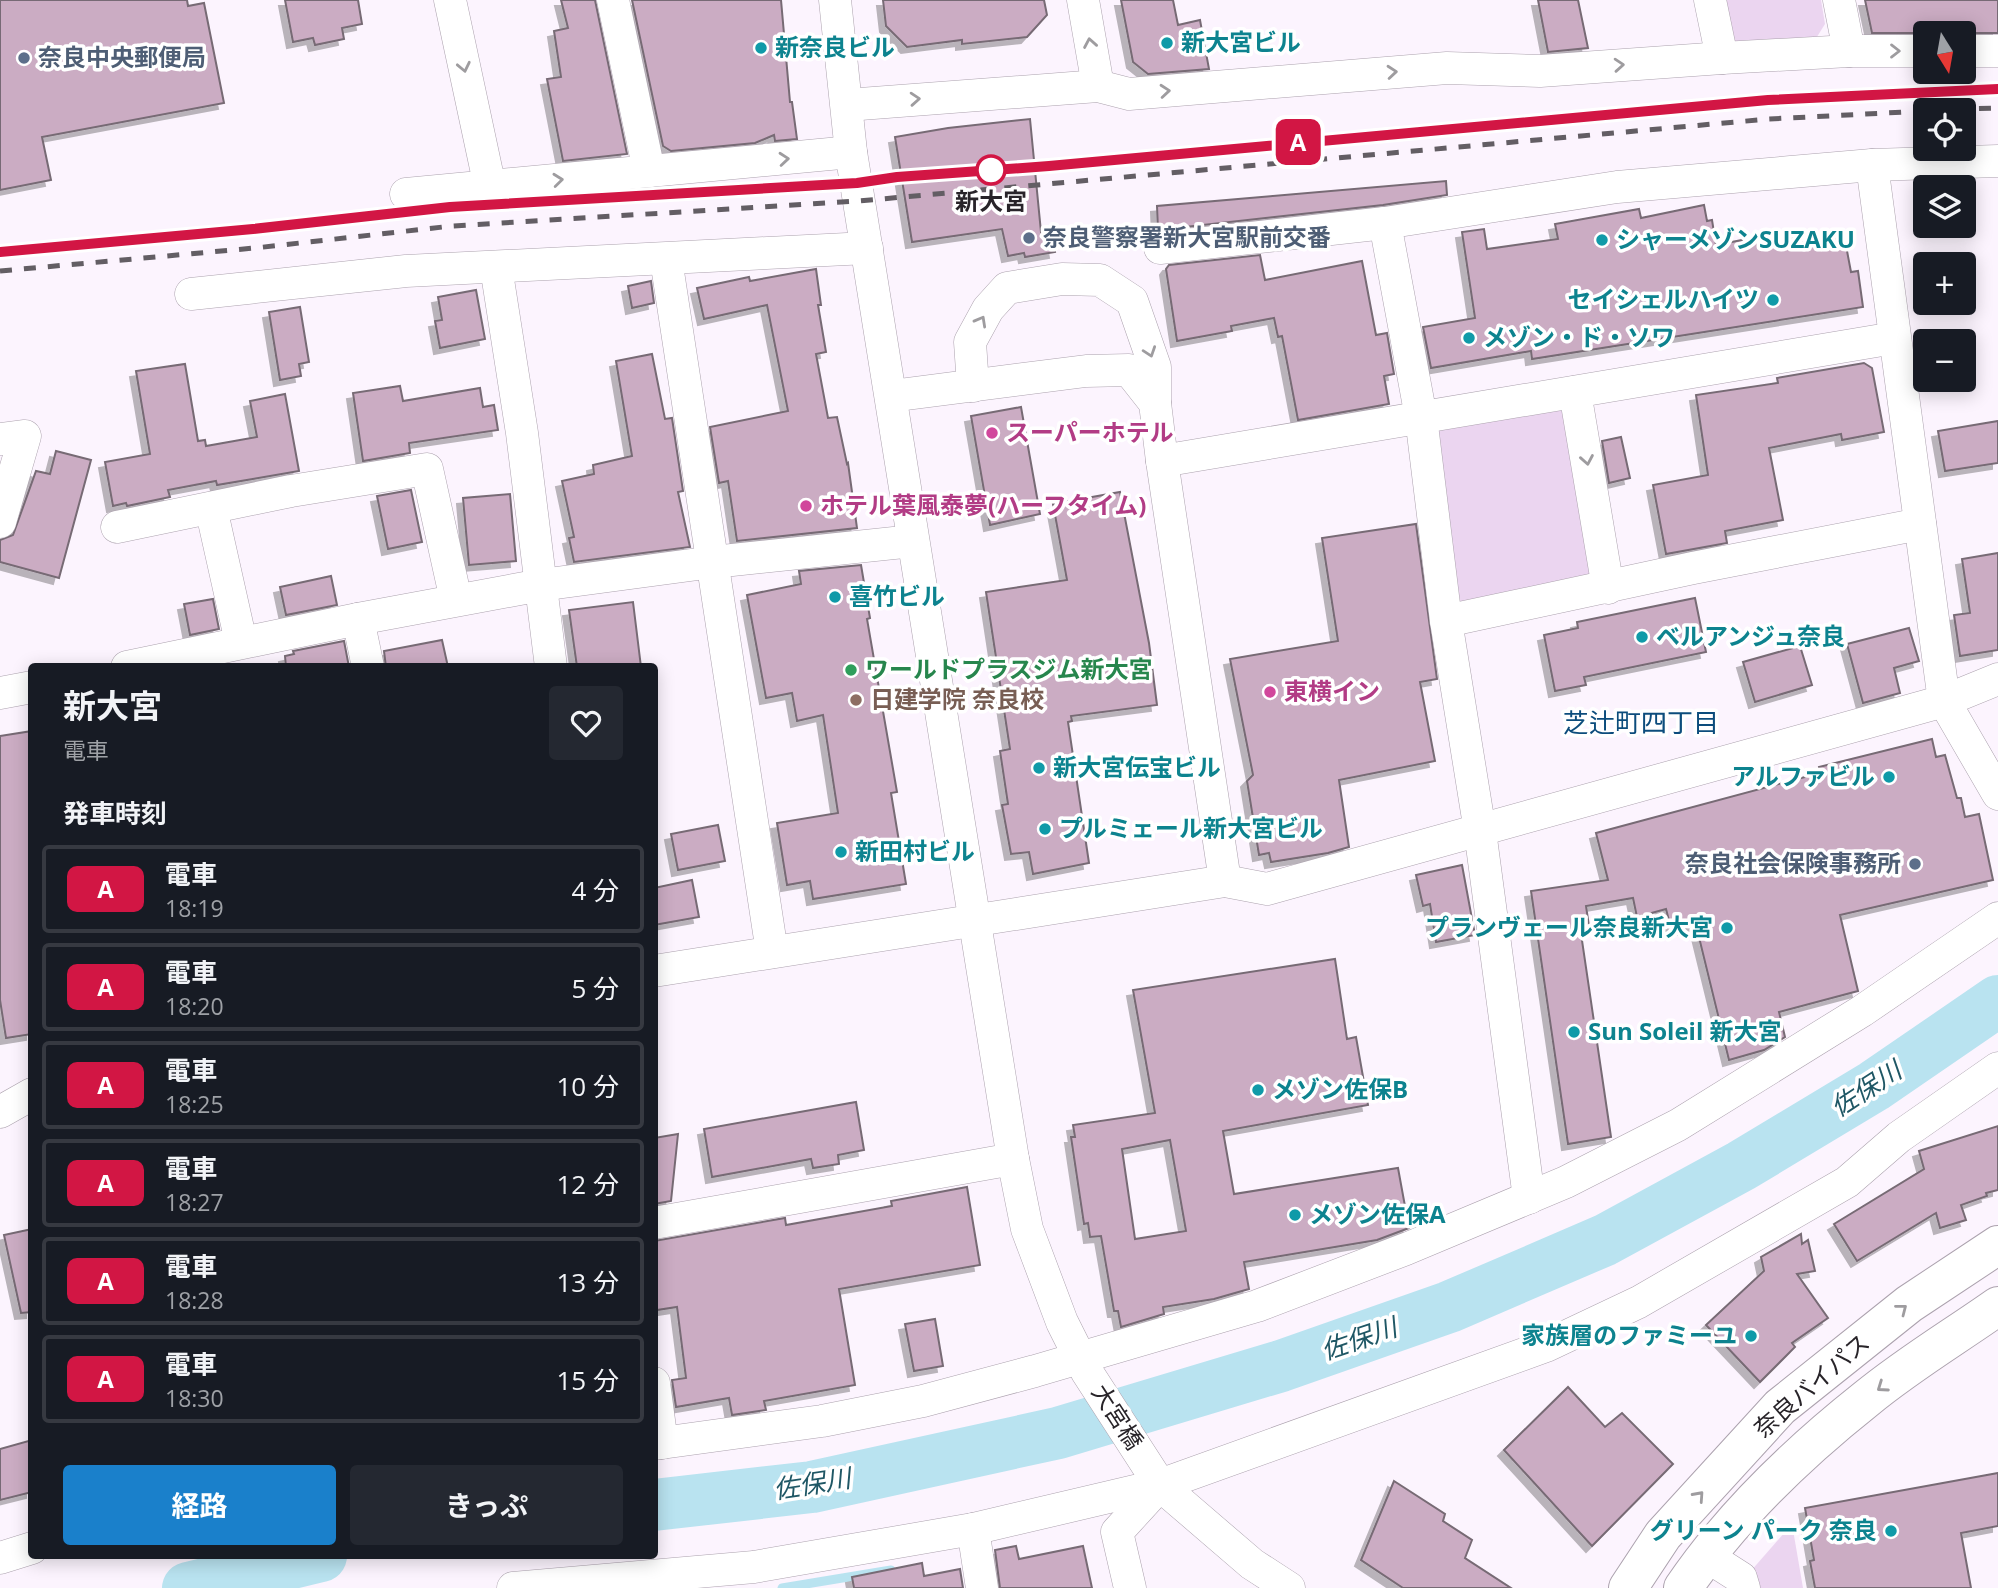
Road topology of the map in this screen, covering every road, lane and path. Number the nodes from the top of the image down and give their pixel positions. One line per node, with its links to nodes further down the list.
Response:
1 (450, 0): 18 (street, one-way to 18)
2 (613, 0): 17 (street)
3 (835, 0): 13 (street, 大宮橋)
4 (1083, 0): 12 (street, one-way to 4)
5 (1710, 0): 11 (street)
6 (1839, 0): 7 (street)
7 (1849, 51): 8 (street, one-way to 8); 11 (street)
8 (1913, 51)
9 (1976, 51): 10 (street)
10 (1998, 51)
11 (1722, 58): 12 (street, one-way to 11)
12 (1098, 86): 13 (street, one-way to 12)
13 (847, 105): 14 (street, 大宮橋)
14 (851, 152): 17 (street, one-way to 14); 21 (street, 大宮橋)
15 (1998, 161): 16 (street)
16 (1872, 165): 20 (street); 26 (street)
17 (649, 171): 18 (street, one-way to 17)
18 (490, 187): 19 (street)
19 (405, 194)
20 (1385, 223): 22 (street); 31 (street)
21 (867, 248): 23 (street); 29 (street, 大宮橋)
22 (1160, 248)
23 (666, 259): 24 (street); 39 (street)
24 (496, 267): 25 (street); 40 (street)
25 (191, 294)
26 (1894, 338): 28 (street); 36 (street)
27 (973, 386): 29 (street); 30 (street); 30 (street, one-way to 30)
28 (1575, 392): 31 (street); 41 (street, one-way to 41)
29 (891, 396): 38 (street, 大宮橋)
30 (1155, 403): 33 (street)
31 (1421, 417): 33 (street); 44 (street)
32 (0, 439): 35 (street)
33 (1162, 461): 55 (street)
34 (211, 508): 37 (street); 42 (street); 45 (street)
35 (0, 522)
36 (1920, 524): 41 (street); 52 (street)
37 (117, 527)
38 (913, 541): 39 (street); 57 (street, 大宮橋)
39 (712, 562): 40 (street); 58 (street)
40 (541, 585): 42 (street); 48 (street)
41 (1608, 588): 44 (street)
42 (456, 600): 43 (street)
43 (358, 618): 45 (street); 47 (street)
44 (1446, 621): 54 (street)
45 (241, 642): 46 (street)
46 (145, 663)
47 (367, 663)
48 (551, 663)
49 (1998, 679): 52 (street)
50 (28, 688): 51 (street)
51 (0, 693)
52 (1944, 701): 53 (street); 54 (street)
53 (1998, 793)
54 (1480, 831): 55 (street); 64 (street)
55 (1225, 881): 57 (street)
56 (1998, 918): 64 (street)
57 (975, 921): 58 (street); 63 (street, 大宮橋)
58 (772, 952): 59 (street)
59 (658, 970)
60 (1998, 1068): 70 (street)
61 (28, 1096): 62 (street)
62 (0, 1112)
63 (1013, 1159): 65 (street); 68 (street, 大宮橋)
64 (1529, 1198): 68 (street)
65 (658, 1222)
66 (1998, 1245): 80 (highway, 奈良バイパス, one-way to 66)
67 (1998, 1306): 73 (highway, 奈良バイパス, one-way to 73)
68 (1083, 1364): 69 (street); 70 (street, 大宮橋)
69 (658, 1443)
70 (1154, 1474): 71 (street); 78 (street); 79 (street, 大宮橋)
71 (973, 1530): 75 (street); 77 (street)
72 (28, 1549): 74 (street)
73 (1705, 1555): 81 (highway, 奈良バイパス); 82 (street)
74 (0, 1558)
75 (754, 1577): 76 (street)
76 (513, 1588)
77 (982, 1588)
78 (1130, 1588)
79 (1290, 1588)
80 (1628, 1588)
81 (1684, 1588)
82 (1744, 1588)

